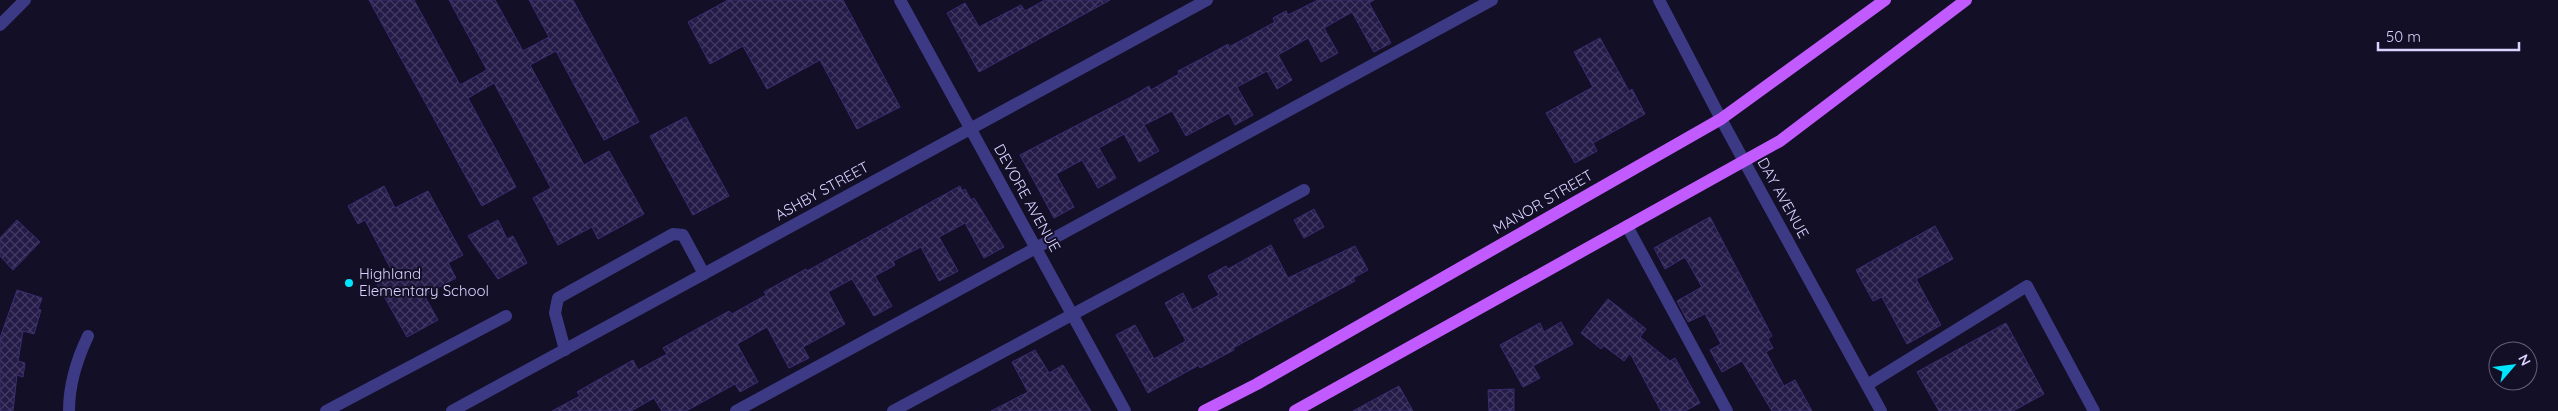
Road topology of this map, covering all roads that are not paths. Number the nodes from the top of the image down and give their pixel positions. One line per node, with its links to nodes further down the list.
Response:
1 (25, 0): 8 (street)
2 (900, 0): 10 (street, DEVORE AVENUE)
3 (1208, 0): 10 (street, ASHBY STREET)
4 (1492, 0): 14 (street)
5 (1659, 0): 9 (street, DAY AVENUE)
6 (1884, 0): 9 (main road, MANOR STREET)
7 (1966, 0): 11 (main road)
8 (0, 25)
9 (1721, 119): 11 (street, DAY AVENUE); 27 (main road, MANOR STREET)
10 (971, 128): 14 (street, DEVORE AVENUE); 15 (street, ASHBY STREET)
11 (1744, 161): 13 (main road); 20 (street, DAY AVENUE)
12 (1304, 190): 17 (street)
13 (1628, 226): 28 (main road); 29 (street)
14 (1036, 248): 17 (street, DEVORE AVENUE); 24 (street)
15 (704, 274): 19 (street, ASHBY STREET); 19 (street)
16 (506, 316): 22 (street)
17 (1073, 316): 25 (street); 26 (street, DEVORE AVENUE)
18 (88, 336): 21 (street)
19 (565, 350): 23 (street, ASHBY STREET)
20 (1867, 385): 30 (street, DAY AVENUE); 31 (street)
21 (69, 411)
22 (326, 411)
23 (452, 411)
24 (736, 411)
25 (893, 411)
26 (1125, 411)
27 (1204, 411)
28 (1295, 411)
29 (1727, 411)
30 (1881, 411)
31 (2094, 411)

